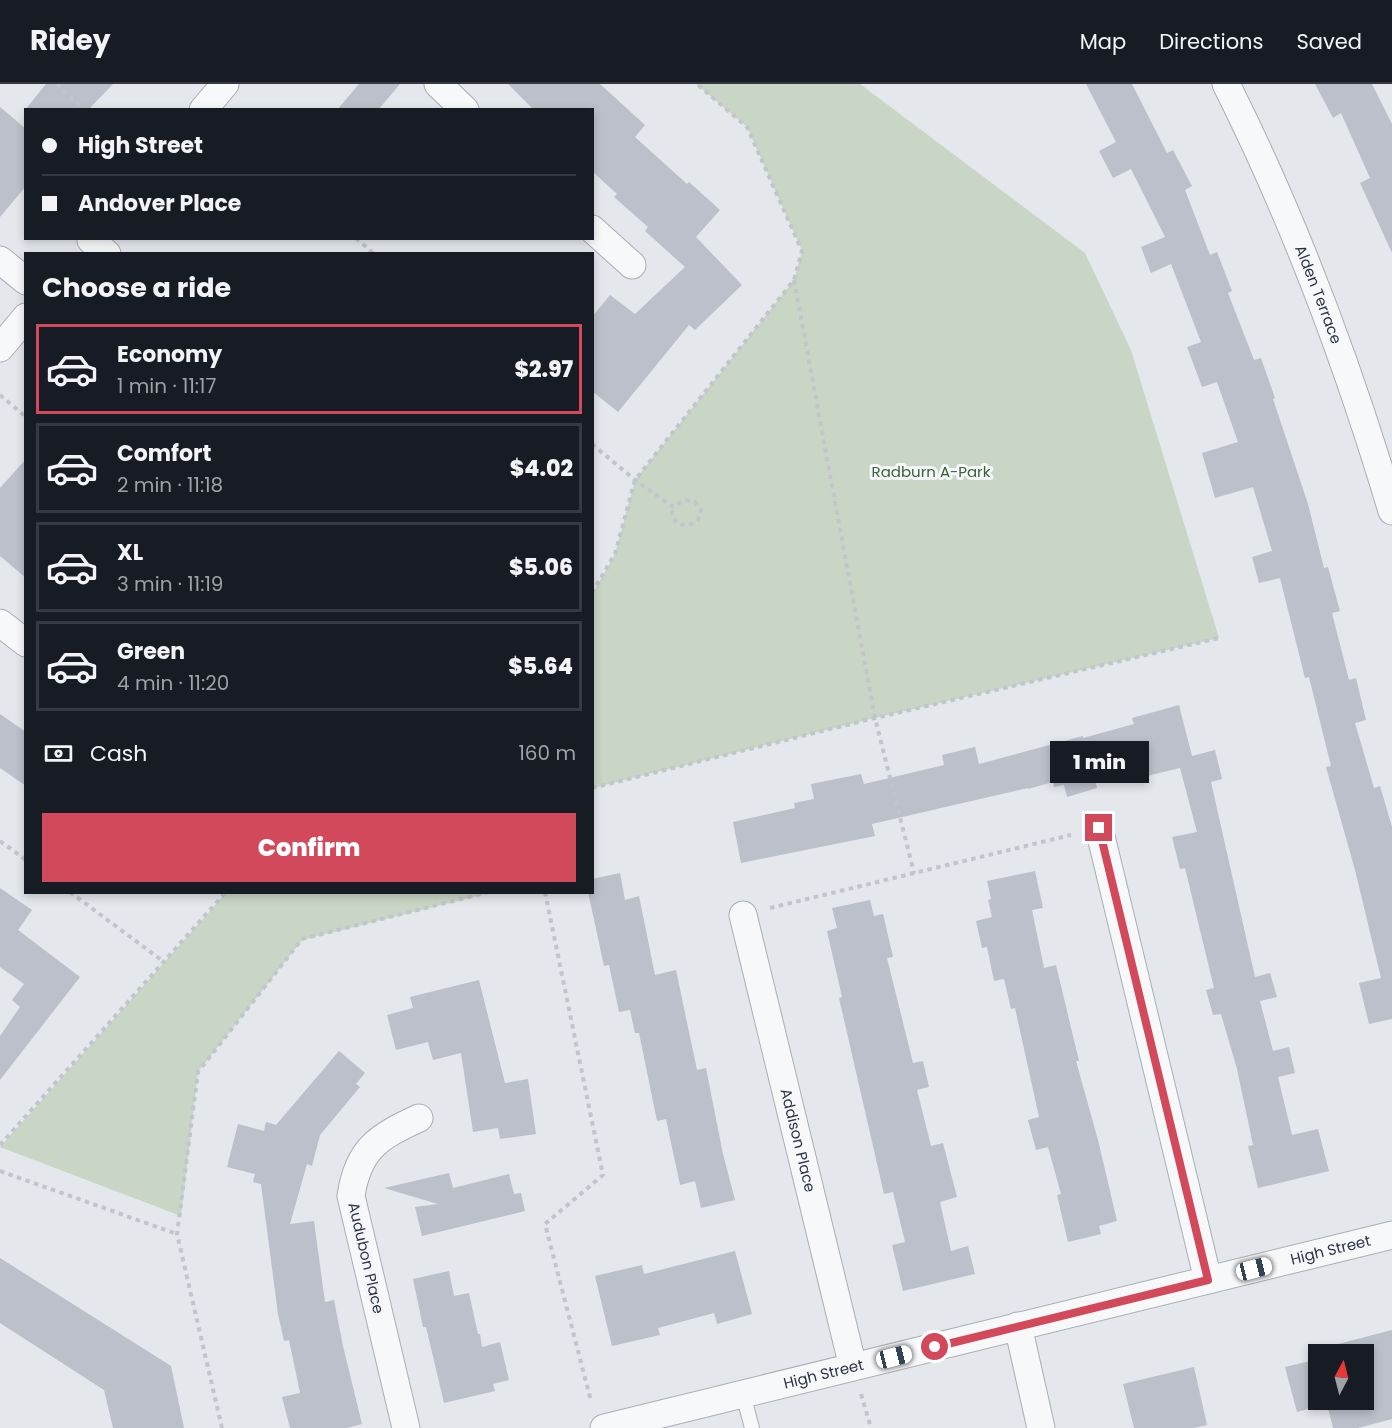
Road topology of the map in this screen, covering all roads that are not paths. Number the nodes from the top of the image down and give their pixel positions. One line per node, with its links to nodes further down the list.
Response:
1 (225, 84): 4 (street)
2 (438, 84): 5 (street)
3 (1226, 84): 12 (street, Alden Terrace)
4 (204, 108)
5 (463, 108)
6 (594, 231): 8 (street)
7 (0, 260): 9 (street)
8 (632, 265)
9 (24, 279)
10 (24, 319): 11 (street)
11 (0, 348)
12 (1392, 510)
13 (0, 623): 14 (street)
14 (24, 641)
15 (1099, 828): 19 (street)
16 (743, 915): 21 (street, Addison Place)
17 (418, 1118): 24 (street, Audubon Place)
18 (1392, 1235): 19 (street, High Street)
19 (1208, 1280): 20 (street, High Street)
20 (1018, 1326): 21 (street, High Street); 26 (street)
21 (853, 1367): 22 (street, High Street)
22 (743, 1394): 23 (street, High Street); 25 (lane)
23 (598, 1417)
24 (406, 1428)
25 (752, 1428)
26 (1041, 1428)

